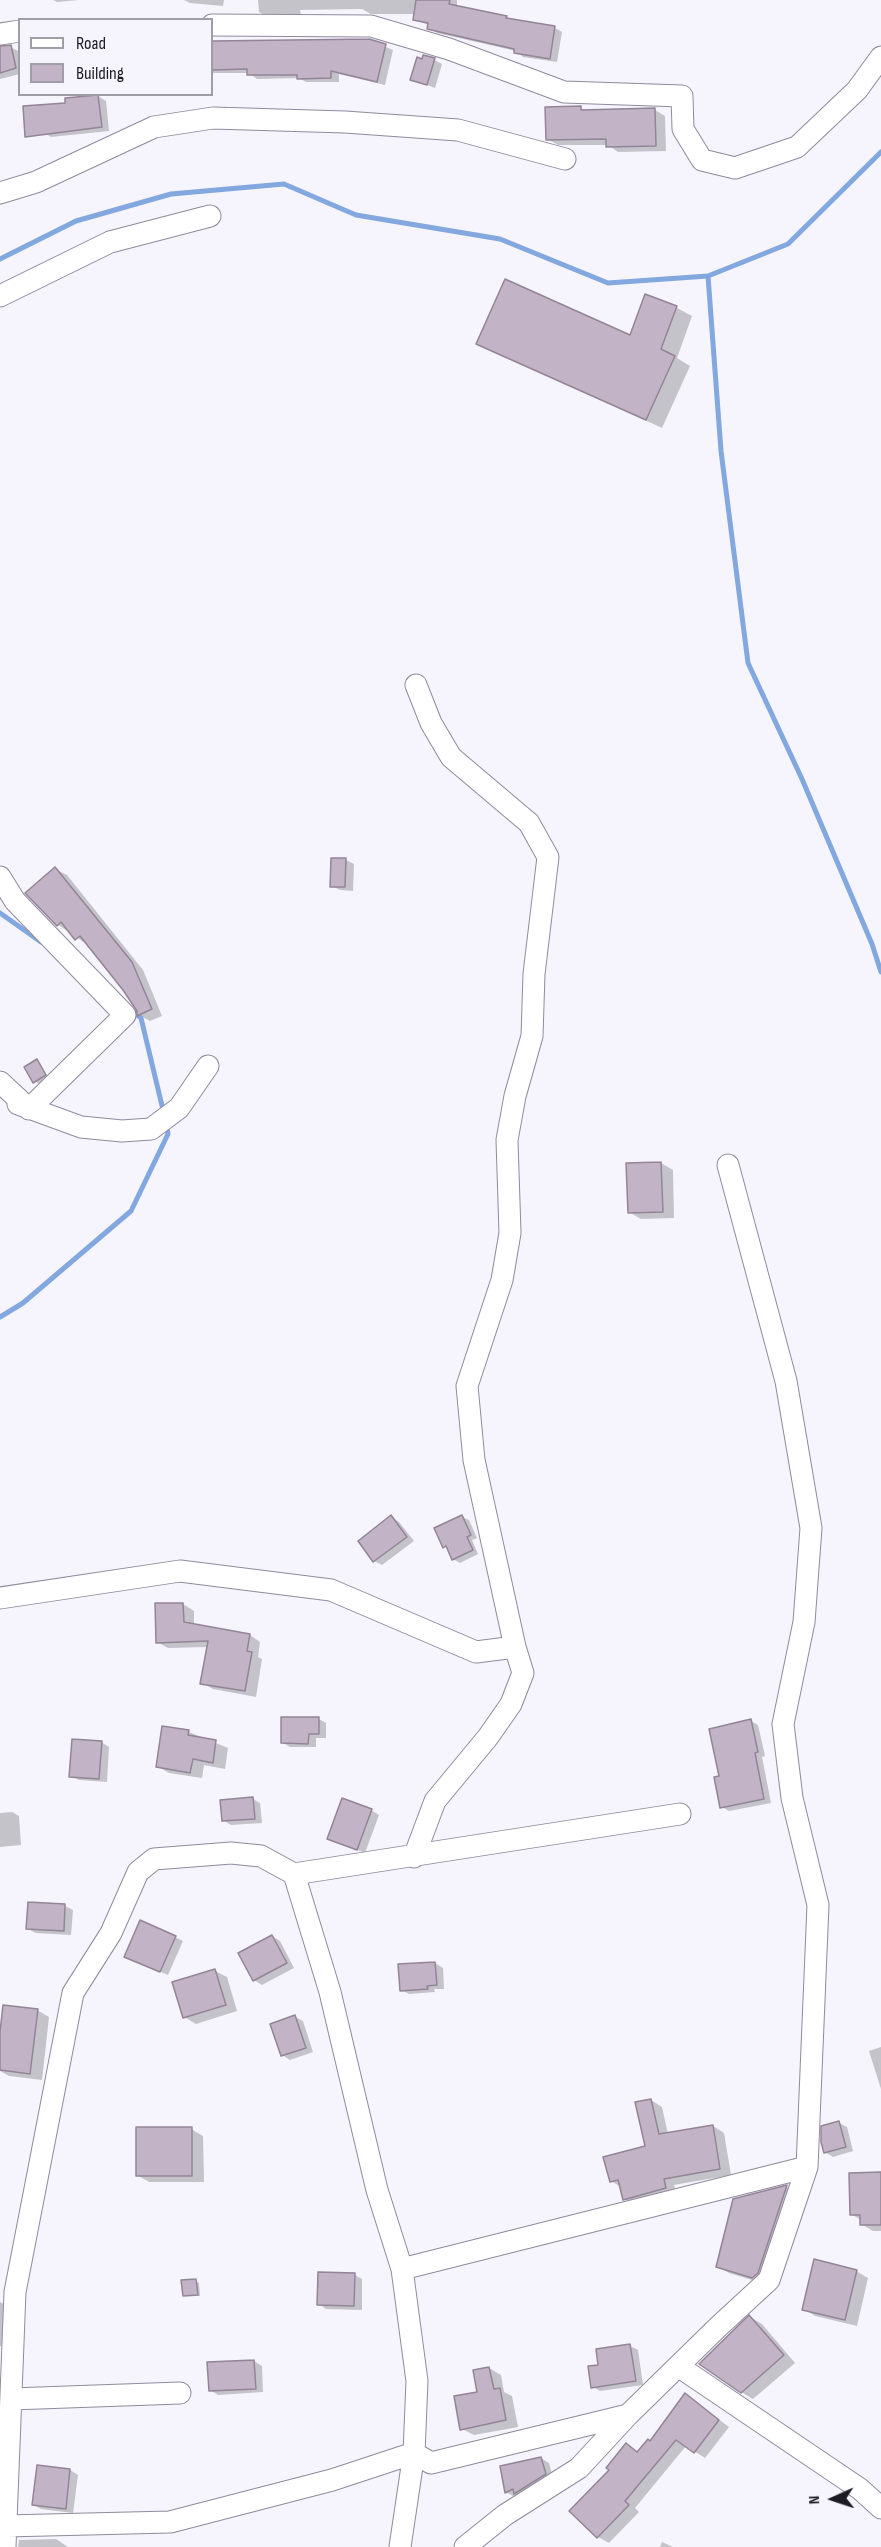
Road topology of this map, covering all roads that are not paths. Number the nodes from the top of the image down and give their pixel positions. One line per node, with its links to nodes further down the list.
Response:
1 (213, 25): 4 (street)
2 (18, 31): 3 (street)
3 (0, 34)
4 (881, 57)
5 (566, 159): 6 (street)
6 (0, 194)
7 (210, 216): 8 (street)
8 (0, 296)
9 (416, 685): 17 (street)
10 (0, 877): 14 (street)
11 (208, 1066): 14 (street)
12 (0, 1082): 14 (street)
13 (0, 1099): 14 (street)
14 (29, 1108)
15 (728, 1165): 21 (street)
16 (0, 1598): 17 (street)
17 (515, 1647): 19 (street)
18 (680, 1814): 19 (street)
19 (414, 1857): 20 (street)
20 (294, 1874): 22 (street); 25 (street)
21 (807, 2167): 22 (street); 23 (street)
22 (402, 2269): 27 (street)
23 (678, 2366): 26 (street); 28 (street)
24 (180, 2393): 25 (street)
25 (11, 2399): 29 (street)
26 (628, 2415): 27 (street); 32 (street)
27 (414, 2453): 29 (street); 31 (street)
28 (881, 2508)
29 (6, 2526): 30 (street)
30 (5, 2547)
31 (400, 2547)
32 (465, 2547)

